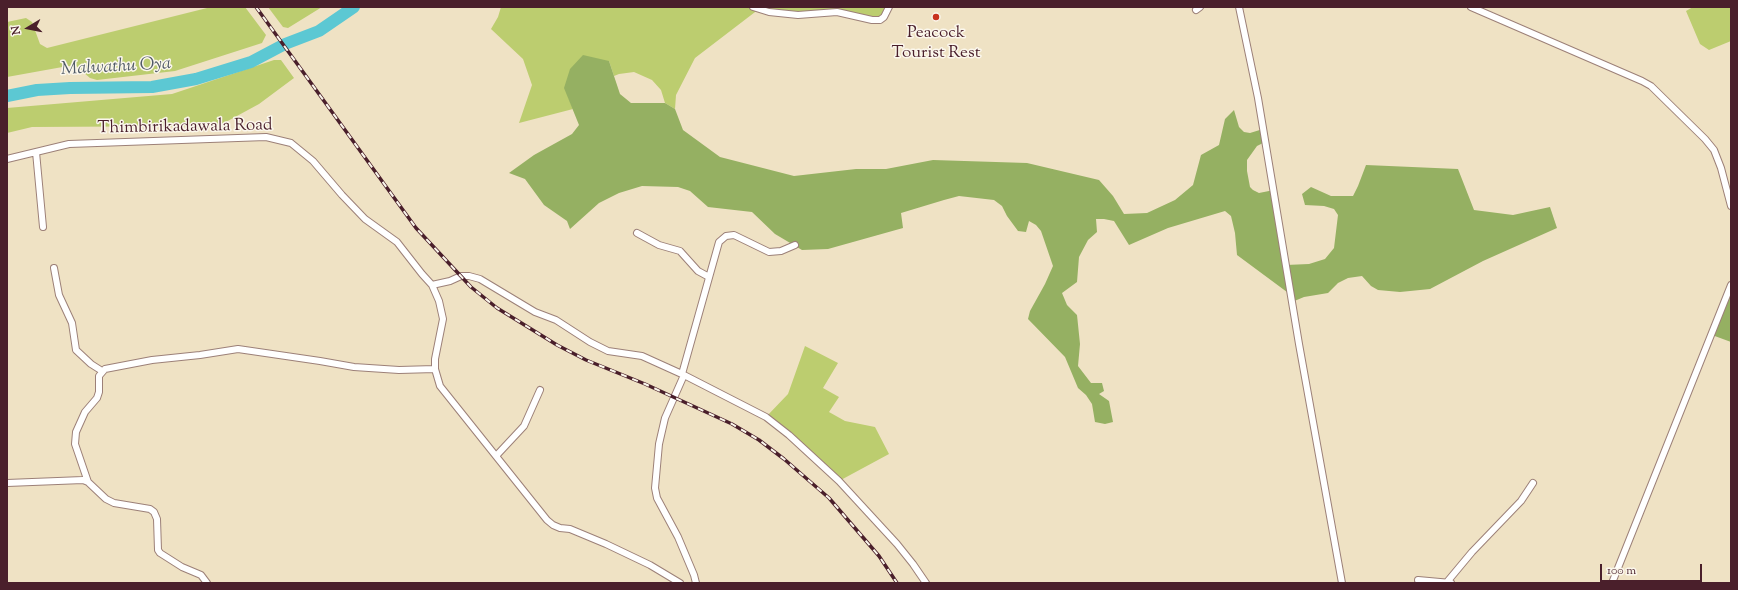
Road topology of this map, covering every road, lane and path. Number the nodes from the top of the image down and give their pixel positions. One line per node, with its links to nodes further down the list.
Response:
1 (753, 7): 2 (street)
2 (889, 7)
3 (1239, 7): 28 (street)
4 (1471, 7): 7 (street)
5 (36, 152): 6 (street, Thimbirikadawala Road); 8 (street); 13 (street, Thimbirikadawala Road)
6 (7, 159)
7 (1731, 206)
8 (43, 227)
9 (636, 233): 12 (street)
10 (794, 245): 12 (street)
11 (54, 268): 16 (street)
12 (710, 277): 17 (street)
13 (432, 285): 15 (street, Thimbirikadawala Road); 17 (street)
14 (1731, 285): 30 (street)
15 (435, 369): 16 (street); 19 (street, Thimbirikadawala Road)
16 (102, 372): 20 (street)
17 (683, 375): 26 (street); 27 (street)
18 (540, 390): 19 (street)
19 (496, 456): 25 (street, Thimbirikadawala Road)
20 (88, 482): 21 (street); 24 (street)
21 (7, 483)
22 (1533, 483): 29 (street)
23 (1418, 580): 29 (street)
24 (207, 583)
25 (680, 583)
26 (696, 583)
27 (926, 583)
28 (1342, 583)
29 (1449, 583)
30 (1612, 583)

